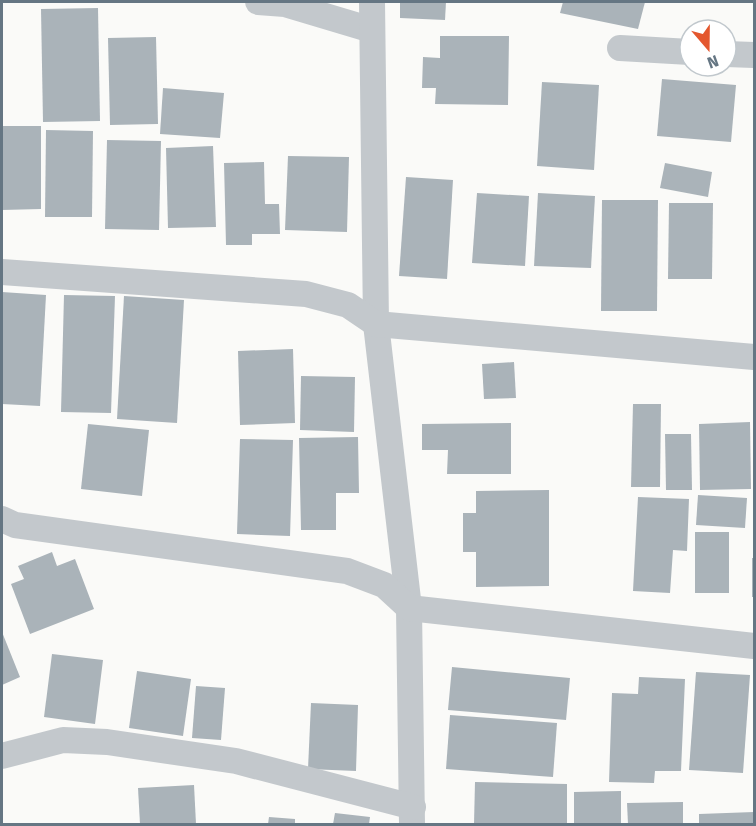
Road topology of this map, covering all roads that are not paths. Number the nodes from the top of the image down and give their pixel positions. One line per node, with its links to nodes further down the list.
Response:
1 (258, 2): 3 (street)
2 (372, 2): 4 (street)
3 (288, 3): 4 (street)
4 (372, 30): 10 (street)
5 (620, 48): 6 (street)
6 (678, 51)
7 (738, 54): 8 (street)
8 (754, 55)
9 (2, 272): 10 (street)
10 (376, 324): 11 (street); 13 (street)
11 (754, 357)
12 (2, 519): 13 (street)
13 (409, 608): 14 (street); 16 (street)
14 (754, 646)
15 (2, 756): 16 (street)
16 (413, 816)

